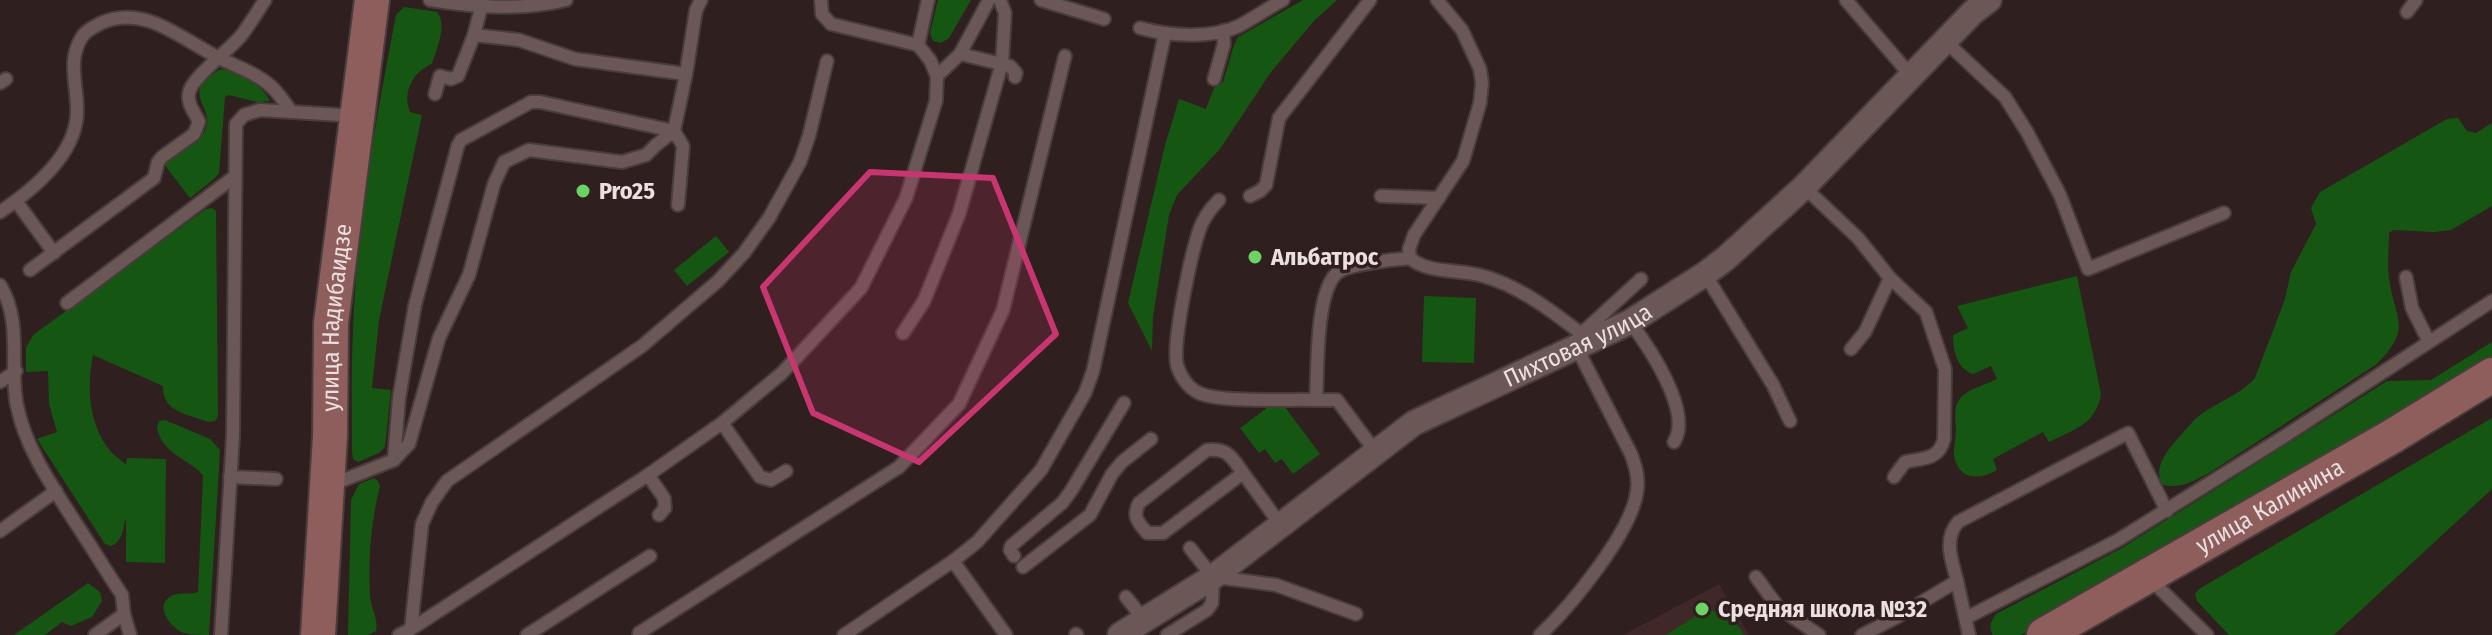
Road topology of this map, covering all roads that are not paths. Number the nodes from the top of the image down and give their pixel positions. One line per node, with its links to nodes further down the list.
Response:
1 (265, 0): 29 (lane)
2 (372, 0): 39 (main road, улица Надибаидзе)
3 (430, 0): 17 (lane)
4 (566, 0): 17 (lane)
5 (701, 0): 32 (lane)
6 (821, 0): 26 (lane)
7 (928, 0): 26 (lane)
8 (989, 0): 27 (lane)
9 (1000, 0): 31 (lane)
10 (1041, 0): 18 (lane)
11 (1283, 0): 22 (lane)
12 (1370, 0): 43 (lane)
13 (1437, 0): 45 (lane)
14 (1846, 0): 35 (lane)
15 (1989, 0): 25 (street, Пихтовая улица)
16 (2416, 0): 19 (lane)
17 (482, 4): 24 (lane)
18 (1076, 6): 20 (lane)
19 (2407, 12)
20 (1104, 19)
21 (1140, 28): 23 (lane)
22 (1223, 31): 23 (lane); 36 (lane)
23 (1165, 33): 92 (lane)
24 (474, 35): 32 (lane); 37 (lane)
25 (1945, 41): 35 (street, Пихтовая улица); 50 (lane)
26 (918, 45): 33 (lane)
27 (960, 54): 31 (lane); 33 (lane)
28 (1065, 56): 104 (lane)
29 (220, 58): 38 (lane); 47 (lane); 51 (lane)
30 (827, 61): 103 (lane)
31 (1002, 63): 34 (lane); 62 (lane)
32 (686, 74): 40 (lane)
33 (937, 76): 72 (lane)
34 (1015, 77)
35 (1912, 77): 42 (street, Пихтовая улица)
36 (1214, 79)
37 (435, 94)
38 (291, 111): 39 (lane); 41 (lane)
39 (357, 116): 83 (main road, улица Надибаидзе)
40 (674, 131): 48 (lane); 76 (lane); 76 (lane)
41 (234, 177): 60 (lane); 80 (lane)
42 (1804, 187): 54 (street, Пихтовая улица); 56 (lane)
43 (1250, 196)
44 (1381, 196): 45 (lane)
45 (1439, 198): 52 (lane)
46 (1219, 200): 69 (lane)
47 (16, 201): 49 (lane); 51 (lane)
48 (678, 205)
49 (0, 212)
50 (2224, 213)
51 (54, 253): 53 (lane)
52 (1410, 258): 63 (lane); 69 (lane)
53 (30, 270)
54 (1705, 274): 61 (street, Пихтовая улица); 71 (lane)
55 (2406, 277): 64 (lane)
56 (1890, 278): 65 (lane); 81 (lane)
57 (1641, 279): 63 (lane)
58 (0, 285): 66 (lane)
59 (2492, 301): 64 (lane)
60 (67, 303)
61 (1630, 322): 63 (street, Пихтовая улица); 74 (lane)
62 (903, 333)
63 (1583, 341): 75 (street, Пихтовая улица); 114 (lane)
64 (2429, 342): 85 (lane)
65 (1851, 349)
66 (16, 371): 68 (lane); 84 (lane)
67 (2492, 375): 94 (main road, улица Калинина)
68 (0, 382)
69 (1316, 400): 75 (lane)
70 (1124, 403): 91 (lane)
71 (1790, 421)
72 (722, 423): 77 (lane); 79 (lane)
73 (1151, 439): 93 (lane)
74 (1674, 442)
75 (1375, 451): 87 (street, Пихтовая улица)
76 (394, 460): 83 (lane)
77 (786, 471)
78 (1243, 473): 78 (lane); 87 (lane)
79 (648, 475): 86 (lane); 103 (lane)
80 (230, 477): 82 (lane); 107 (lane)
81 (1894, 477)
82 (276, 479)
83 (327, 487): 108 (main road, улица Надибаидзе)
84 (56, 491): 88 (lane); 99 (lane)
85 (2167, 511): 97 (lane); 101 (lane)
86 (659, 515)
87 (1280, 524): 95 (street, Пихтовая улица)
88 (0, 531)
89 (1190, 548): 95 (lane)
90 (650, 556): 109 (lane)
91 (1014, 556)
92 (953, 561): 110 (lane); 111 (lane)
93 (1023, 567)
94 (2147, 576): 118 (main road, улица Калинина); 119 (lane)
95 (1213, 577): 100 (lane); 102 (street, Пихтовая улица); 113 (lane)
96 (1756, 577): 115 (lane)
97 (1957, 581): 101 (lane); 116 (lane)
98 (1126, 597): 102 (lane)
99 (124, 614): 105 (lane); 106 (lane)
100 (1356, 614)
101 (1966, 618): 117 (lane)
102 (1145, 621): 112 (street, Пихтовая улица)
103 (405, 632)
104 (638, 634)
105 (95, 635)
106 (130, 635)
107 (221, 635)
108 (318, 635)
109 (527, 635)
110 (844, 635)
111 (1006, 635)
112 (1120, 635)
113 (1167, 635)
114 (1540, 635)
115 (1819, 635)
116 (1862, 635)
117 (1969, 635)
118 (2044, 635)
119 (2207, 635)

